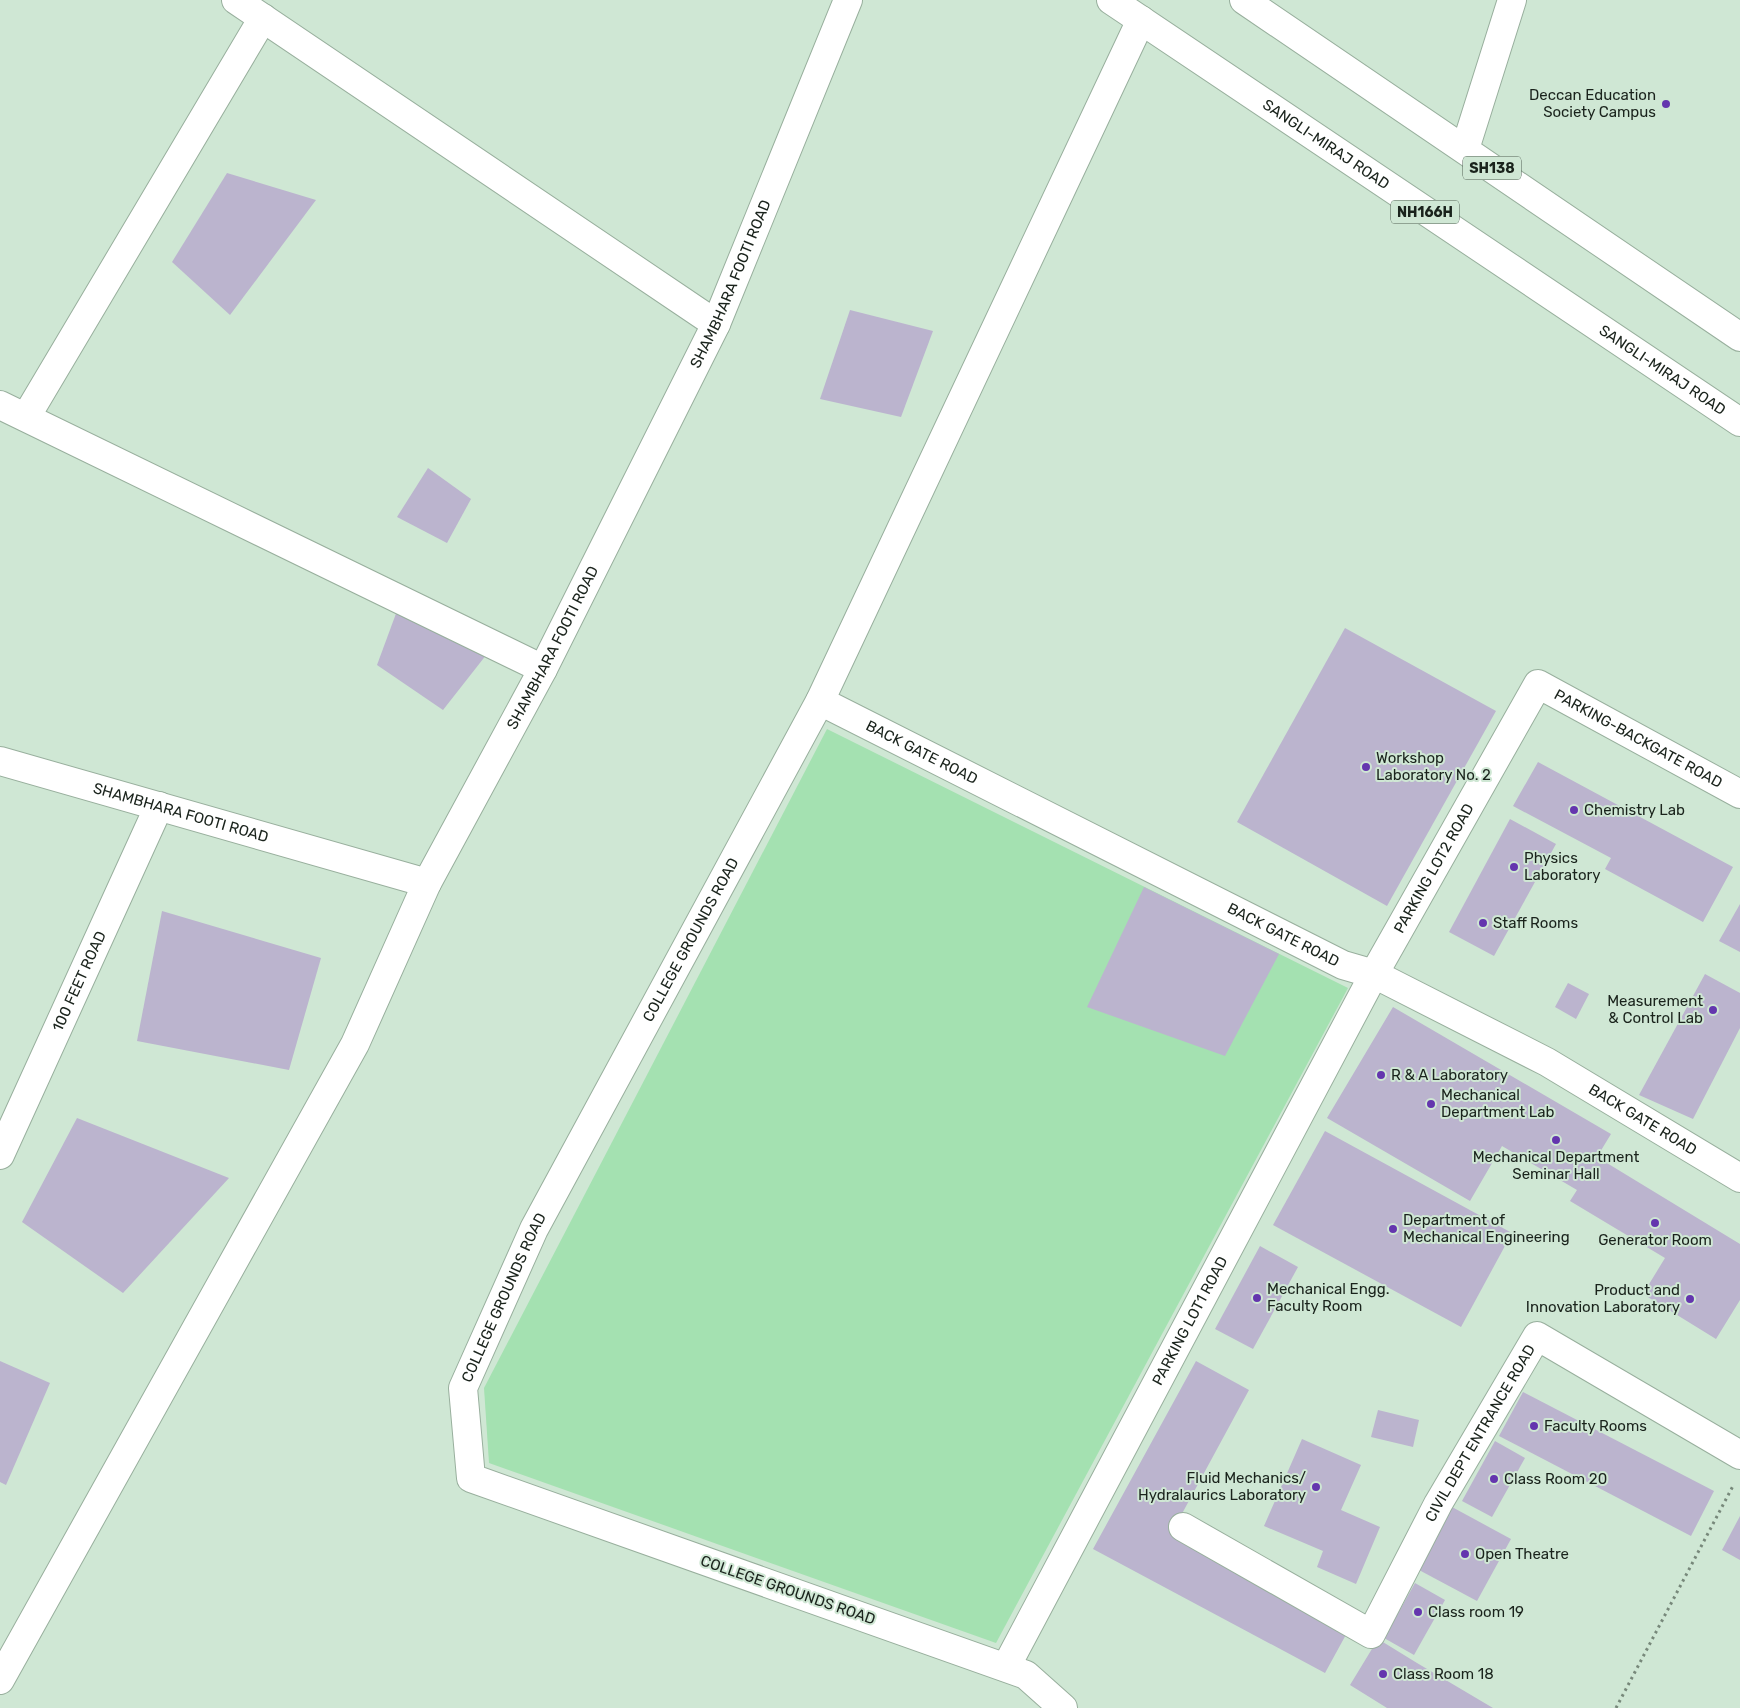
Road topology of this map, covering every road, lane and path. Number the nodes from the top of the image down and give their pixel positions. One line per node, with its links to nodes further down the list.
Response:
1 (236, 0): 6 (main road)
2 (1111, 0): 7 (main road, SANGLI-MIRAJ ROAD / NH166H)
3 (1244, 0): 8 (main road, SH138)
4 (1512, 0): 8 (main road)
5 (844, 2): 9 (main road, SHAMBHARA FOOTI ROAD)
6 (263, 18): 9 (main road); 12 (main road)
7 (1140, 20): 13 (main road, SANGLI-MIRAJ ROAD / NH166H); 16 (main road)
8 (1464, 149): 10 (main road, SH138)
9 (716, 324): 14 (main road, SHAMBHARA FOOTI ROAD)
10 (1740, 336)
11 (0, 405): 12 (main road)
12 (26, 417): 14 (main road)
13 (1740, 422)
14 (543, 669): 20 (main road, SHAMBHARA FOOTI ROAD)
15 (1538, 684): 18 (main road, PARKING-BACKGATE ROAD); 21 (main road, PARKING LOT2 ROAD)
16 (820, 700): 21 (main road, BACK GATE ROAD); 26 (main road, COLLEGE GROUNDS ROAD)
17 (0, 761): 19 (main road, SHAMBHARA FOOTI ROAD)
18 (1740, 794)
19 (159, 806): 20 (main road, SHAMBHARA FOOTI ROAD); 22 (main road, 100 FEET ROAD)
20 (427, 883): 27 (main road)
21 (1374, 974): 23 (main road, BACK GATE ROAD); 26 (main road, PARKING LOT1 ROAD)
22 (0, 1155)
23 (1740, 1178)
24 (1738, 1468): 25 (main road, CIVIL DEPT ENTRANCE ROAD); 29 (path)
25 (1183, 1527)
26 (1006, 1667): 28 (main road, COLLEGE GROUNDS ROAD)
27 (0, 1680)
28 (1063, 1708)
29 (1616, 1708)

